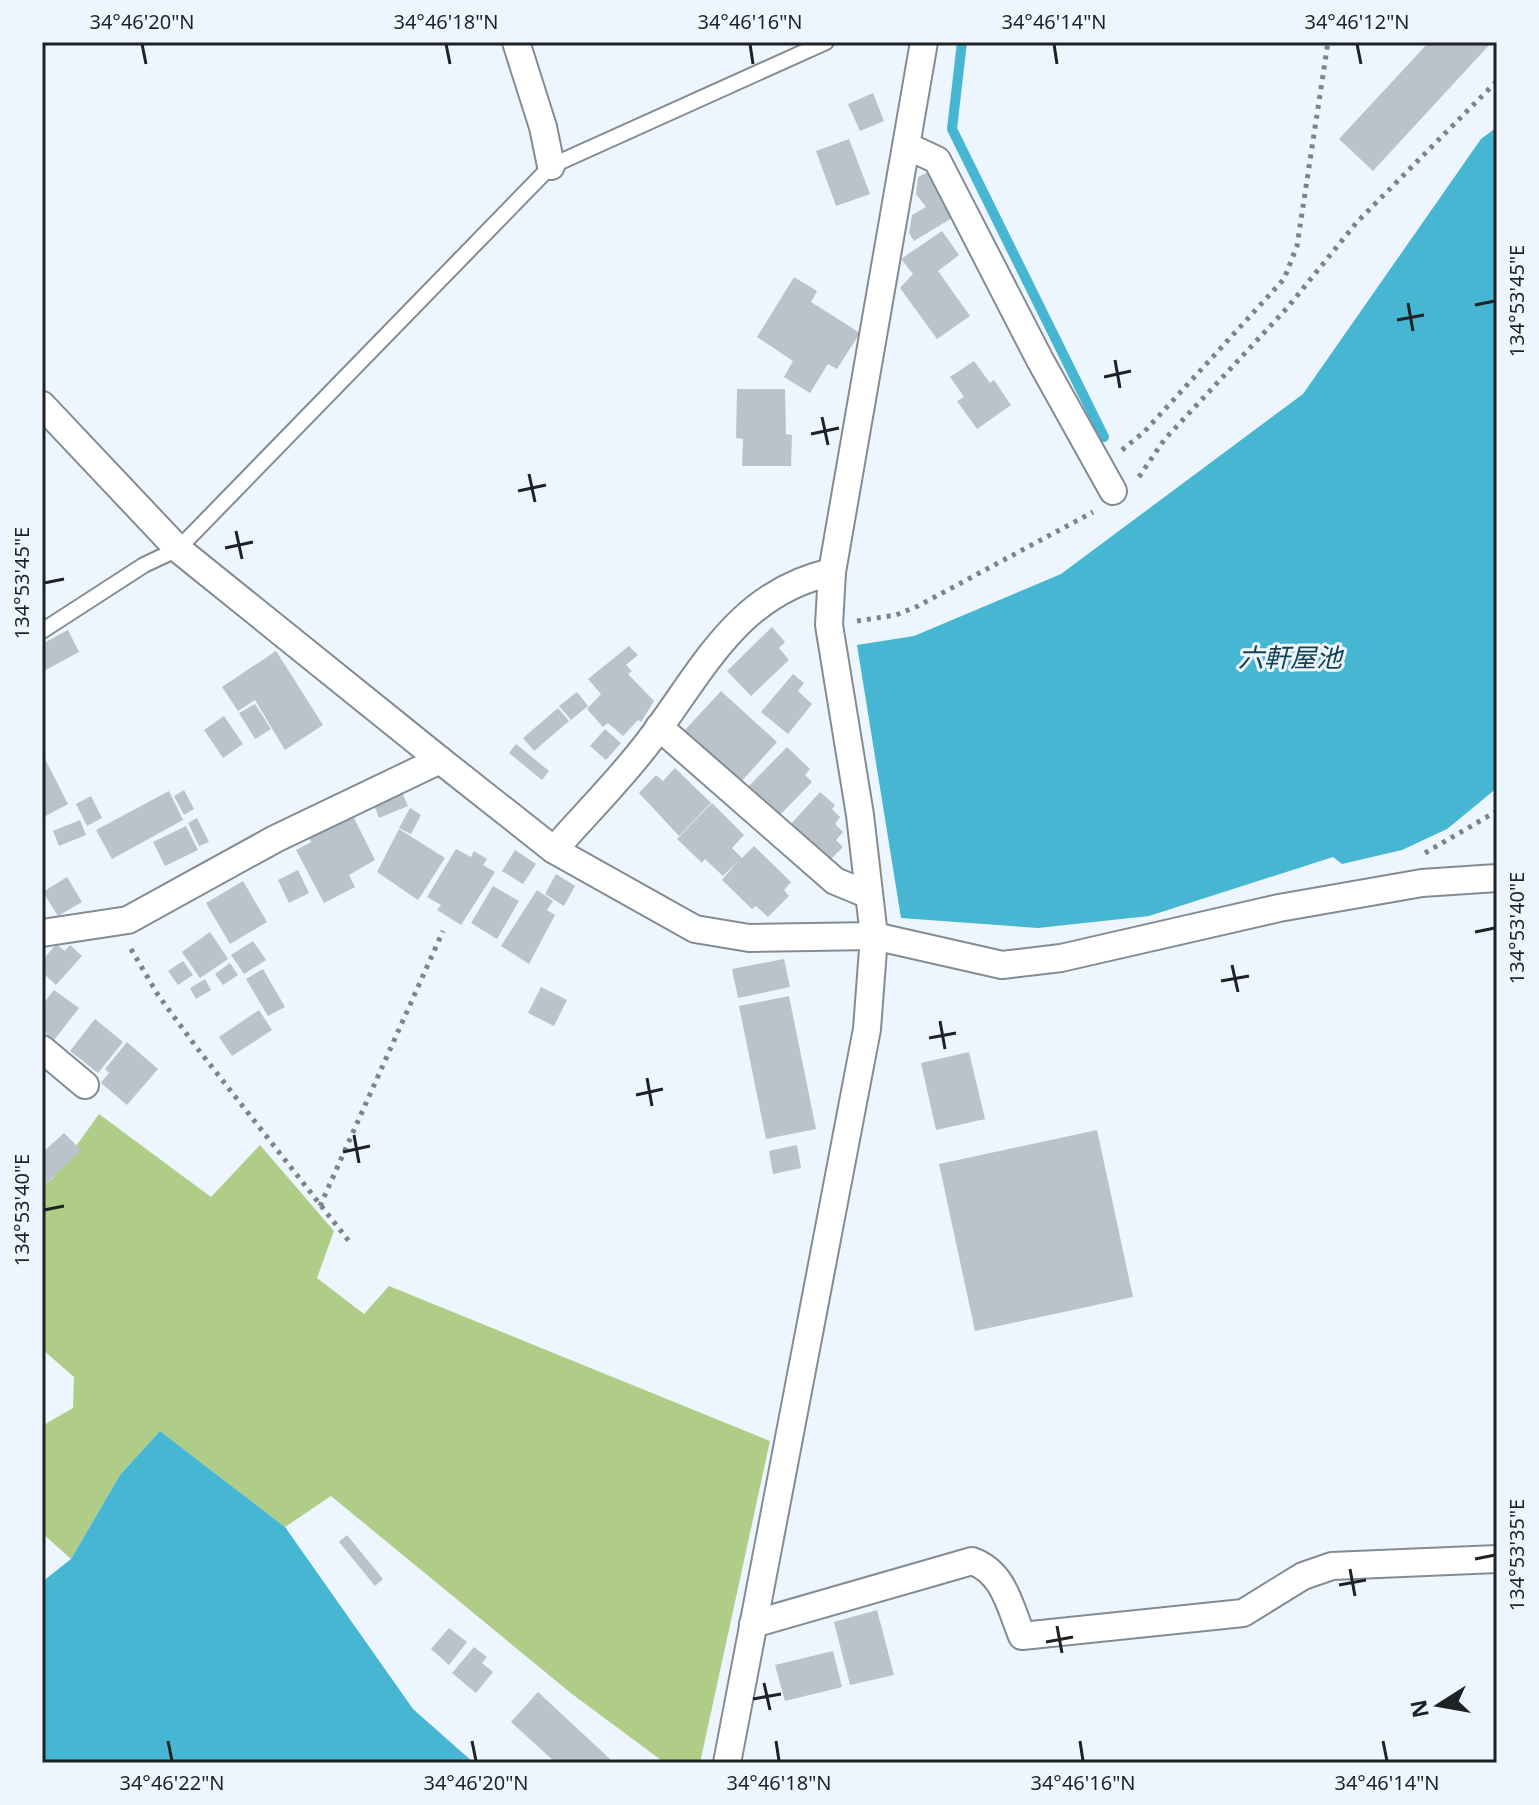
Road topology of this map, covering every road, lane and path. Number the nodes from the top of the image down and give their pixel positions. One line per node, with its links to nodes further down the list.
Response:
1 (516, 42): 7 (street)
2 (826, 42): 7 (lane)
3 (924, 42): 6 (street)
4 (1328, 42): 9 (path)
5 (1497, 81): 10 (path)
6 (909, 147): 9 (street); 12 (street)
7 (551, 166): 11 (lane)
8 (42, 405): 11 (street)
9 (1095, 459): 10 (street)
10 (1116, 495): 13 (path)
11 (178, 549): 14 (lane); 16 (street)
12 (832, 572): 13 (street); 15 (street)
13 (829, 625): 21 (street)
14 (42, 631)
15 (659, 727): 18 (street); 21 (street)
16 (440, 760): 18 (street); 22 (street)
17 (1497, 811): 19 (path)
18 (554, 850): 25 (street)
19 (1415, 857)
20 (1497, 878): 25 (street)
21 (869, 895): 25 (street)
22 (128, 920): 24 (street); 28 (path)
23 (443, 931): 28 (path)
24 (42, 933)
25 (874, 936): 31 (street)
26 (42, 1049): 27 (street)
27 (85, 1085)
28 (320, 1206): 29 (path)
29 (352, 1245)
30 (1497, 1559): 31 (street)
31 (753, 1624): 32 (street)
32 (727, 1763)

